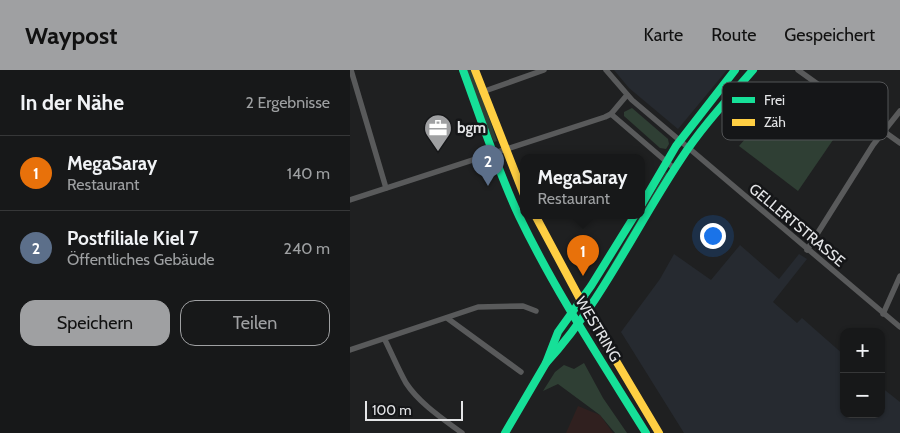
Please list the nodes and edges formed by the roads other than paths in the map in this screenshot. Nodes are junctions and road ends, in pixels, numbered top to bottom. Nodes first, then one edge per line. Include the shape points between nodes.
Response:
1 (351, 70) edge
2 (463, 70) edge
3 (475, 70) edge
4 (544, 70) edge
5 (606, 70) edge
6 (735, 70) edge
7 (753, 70) edge
8 (798, 70) edge
9 (726, 82) edge
10 (743, 82) edge
11 (815, 82) edge
12 (722, 87) edge
13 (482, 92) junction
14 (627, 95) junction
15 (722, 108) edge
16 (900, 112) edge
17 (611, 114) junction
18 (888, 125) edge
19 (888, 135) edge
20 (680, 140) junction
21 (877, 140) edge
22 (900, 143) edge
23 (689, 149) junction
24 (505, 150) junction
25 (492, 152) junction
26 (666, 162) junction
27 (675, 169) junction
28 (520, 186) edge
29 (386, 188) junction
30 (645, 199) edge
31 (350, 200) edge
32 (520, 218) edge
33 (645, 218) edge
34 (521, 219) edge
35 (536, 219) edge
36 (632, 219) edge
37 (644, 219) edge
38 (807, 250) junction
39 (900, 276) edge
40 (581, 301) junction
41 (536, 311) dead end
42 (587, 312) junction
43 (572, 313) junction
44 (883, 314) junction
45 (447, 318) junction
46 (578, 324) junction
47 (900, 328) edge
48 (385, 340) junction
49 (350, 350) edge
50 (546, 363) junction
51 (521, 372) dead end
52 (462, 433) edge
53 (505, 433) edge
54 (646, 433) edge
55 (659, 433) edge

1 - 29 street
2 - 25 main road, WESTRING
3 - 13 main road
4 - 13 street
5 - 14 street, GELLERTSTRASSE
6 - 9 main road
7 - 10 main road
8 - 11 street
12 - 20 main road
13 - 24 main road
14 - 17 street
14 - 20 street, GELLERTSTRASSE
15 - 23 main road
16 - 18 street
17 - 24 street
17 - 26 street
19 - 22 street
20 - 23 street, GELLERTSTRASSE
20 - 26 main road
21 - 38 street
23 - 27 main road
23 - 38 street, GELLERTSTRASSE
24 - 25 street
24 - 28 main road
25 - 29 street
25 - 32 main road, WESTRING
26 - 27 street
26 - 30 main road
27 - 33 main road
29 - 31 street
34 - 43 main road, WESTRING
35 - 40 main road, WESTRING
36 - 40 main road
37 - 42 main road
38 - 44 street, GELLERTSTRASSE
39 - 44 street
40 - 42 main road, WESTRING
40 - 43 main road
41 - 45 street via 524,306 478,307
42 - 46 main road
42 - 55 main road, WESTRING
43 - 46 main road, WESTRING
43 - 50 main road via 555,337
44 - 47 street, GELLERTSTRASSE
45 - 48 street
45 - 51 street
46 - 50 main road
46 - 54 main road, WESTRING
48 - 49 street
48 - 52 street via 412,390
50 - 53 main road

